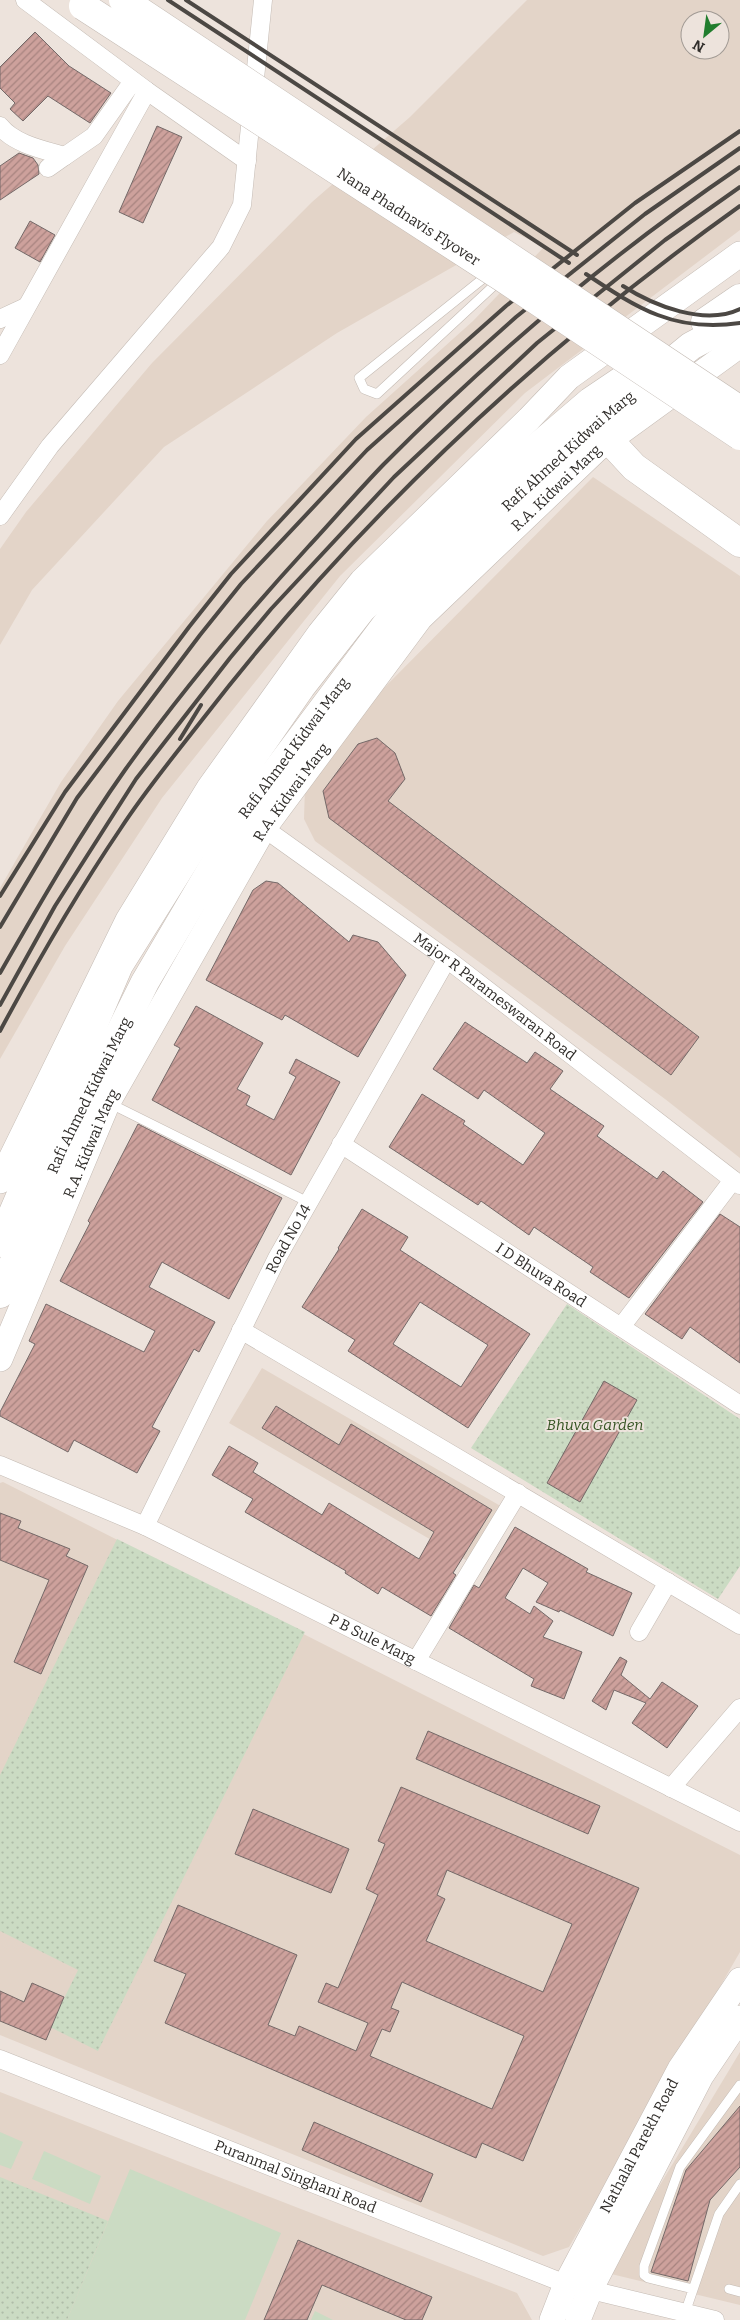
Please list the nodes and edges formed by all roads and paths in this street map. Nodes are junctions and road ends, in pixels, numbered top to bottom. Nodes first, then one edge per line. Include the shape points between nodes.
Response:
1 (25, 0) edge
2 (74, 0) edge
3 (123, 0) edge
4 (264, 0) edge
5 (140, 86) junction
6 (2, 132) edge
7 (65, 156) junction
8 (247, 161) junction
9 (48, 168) dead end
10 (517, 251) dead end
11 (740, 254) edge
12 (502, 278) junction
13 (740, 298) edge
14 (0, 306) edge
15 (26, 308) junction
16 (0, 319) edge
17 (740, 320) edge
18 (740, 345) edge
19 (0, 355) edge
20 (570, 377) junction
21 (740, 410) edge
22 (600, 421) junction
23 (740, 436) edge
24 (0, 516) edge
25 (740, 543) edge
26 (235, 807) junction
27 (447, 959) junction
28 (108, 1102) junction
29 (341, 1144) junction
30 (0, 1181) edge
31 (736, 1183) edge
32 (308, 1202) junction
33 (0, 1243) edge
34 (0, 1294) edge
35 (621, 1327) junction
36 (240, 1330) junction
37 (0, 1359) edge
38 (740, 1405) edge
39 (0, 1465) edge
40 (518, 1493) junction
41 (145, 1526) junction
42 (668, 1582) junction
43 (740, 1625) edge
44 (639, 1632) dead end
45 (416, 1661) junction
46 (740, 1708) edge
47 (671, 1788) junction
48 (740, 1822) edge
49 (740, 1980) edge
50 (740, 2018) edge
51 (0, 2058) edge
52 (740, 2085) edge
53 (740, 2184) edge
54 (566, 2284) junction
55 (693, 2289) junction
56 (729, 2289) dead end
57 (590, 2290) junction
58 (740, 2292) edge
59 (685, 2313) junction
60 (552, 2320) edge
61 (578, 2320) edge
62 (715, 2320) edge

1 - 5 street
2 - 12 main road, Nana Phadnavis Flyover, bridge
3 - 21 main road, Nana Phadnavis Flyover, bridge
4 - 8 street
5 - 7 street via 94,136
5 - 8 street
5 - 15 street
6 - 7 street
7 - 9 street
8 - 24 street via 242,205 221,247 50,446
10 - 12 lane via 359,378 364,389 377,394
11 - 20 street, R.A. Kidwai Marg
12 - 23 main road, Nana Phadnavis Flyover, bridge
13 - 22 main road
14 - 15 street
15 - 16 street
15 - 19 street
17 - 22 main road, Rafi Ahmed Kidwai Marg via 692,346
18 - 22 street, R.A. Kidwai Marg
20 - 22 street
20 - 26 street, R.A. Kidwai Marg via 362,581 320,634
22 - 25 main road via 634,467
22 - 26 street, R.A. Kidwai Marg via 597,449 420,618
22 - 26 main road via 460,513 362,608 302,687
26 - 27 street, Major R Parameswaran Road
26 - 28 street, R.A. Kidwai Marg
26 - 30 street, R.A. Kidwai Marg via 128,920
26 - 33 main road via 119,965
26 - 34 main road, Rafi Ahmed Kidwai Marg via 63,1147
27 - 29 street, Road No 14
27 - 31 street, Major R Parameswaran Road
28 - 32 lane
28 - 37 street, R.A. Kidwai Marg
29 - 32 street, Road No 14
29 - 35 street, I D Bhuva Road
31 - 35 street
32 - 36 street, Road No 14
35 - 38 street, I D Bhuva Road
36 - 40 street
36 - 41 street, Road No 14
39 - 41 street, P B Sule Marg
40 - 42 street
40 - 45 street
41 - 45 street, P B Sule Marg
42 - 43 street
42 - 44 street
45 - 47 street, P B Sule Marg
46 - 47 street
47 - 48 street, P B Sule Marg
49 - 54 street, Nathalal Parekh Road via 680,2068
50 - 57 street, Nathalal Parekh Road via 701,2076
51 - 54 street, Puranmal Singhani Road
52 - 55 lane via 680,2167 644,2266 644,2275 648,2278
53 - 55 lane via 719,2214
54 - 57 street, Puranmal Singhani Road
54 - 60 street, Nathalal Parekh Road
55 - 59 lane
56 - 58 lane
57 - 59 street, Puranmal Singhani Road
57 - 61 street, Nathalal Parekh Road
59 - 62 street, Puranmal Singhani Road

